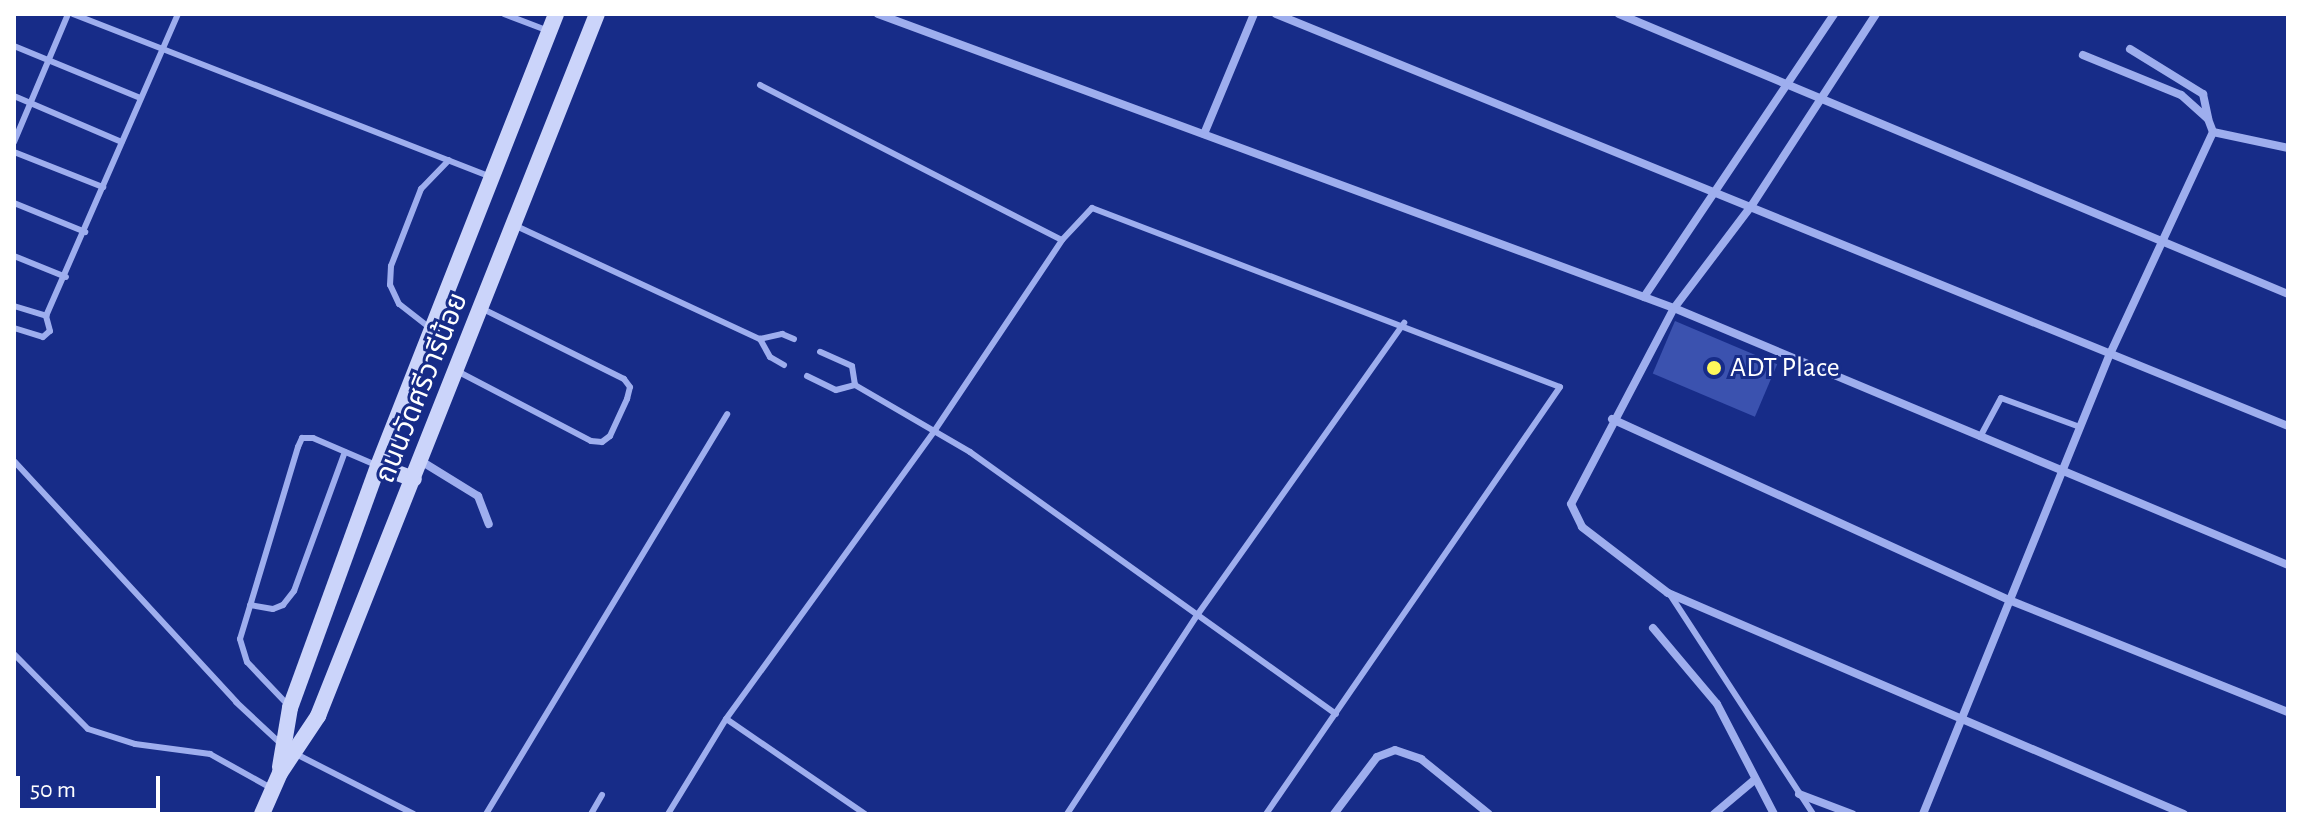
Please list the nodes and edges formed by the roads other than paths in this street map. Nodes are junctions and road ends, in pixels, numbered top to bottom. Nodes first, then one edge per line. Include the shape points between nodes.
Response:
1 (70, 14) edge
2 (178, 14) edge
3 (504, 14) edge
4 (556, 14) edge
5 (597, 14) edge
6 (878, 14) edge
7 (1254, 14) edge
8 (1276, 14) edge
9 (1619, 14) edge
10 (1834, 14) edge
11 (1876, 14) edge
12 (549, 32) junction
13 (14, 46) edge
14 (160, 48) junction
15 (2130, 49) dead end
16 (2083, 55) dead end
17 (48, 60) junction
18 (1785, 83) junction
19 (760, 85) dead end
20 (14, 96) edge
21 (140, 98) junction
22 (1819, 98) junction
23 (31, 103) junction
24 (2208, 119) junction
25 (2213, 132) junction
26 (1204, 134) junction
27 (14, 142) edge
28 (122, 142) junction
29 (2288, 148) edge
30 (14, 152) edge
31 (449, 160) junction
32 (492, 177) junction
33 (103, 187) junction
34 (1712, 190) junction
35 (14, 203) edge
36 (1752, 205) junction
37 (514, 225) junction
38 (85, 232) junction
39 (1062, 240) junction
40 (2160, 240) junction
41 (14, 256) edge
42 (66, 277) junction
43 (2288, 294) edge
44 (1644, 297) junction
45 (14, 306) edge
46 (481, 308) junction
47 (1674, 308) junction
48 (46, 316) junction
49 (1404, 323) junction
50 (14, 328) edge
51 (432, 330) junction
52 (760, 339) junction
53 (794, 339) dead end
54 (820, 352) dead end
55 (2110, 354) junction
56 (784, 365) dead end
57 (457, 371) junction
58 (807, 376) dead end
59 (855, 385) junction
60 (727, 414) dead end
61 (1612, 419) junction
62 (2288, 426) edge
63 (2080, 427) junction
64 (935, 430) junction
65 (1980, 437) junction
66 (345, 452) junction
67 (14, 461) edge
68 (421, 461) junction
69 (378, 466) junction
70 (2061, 472) junction
71 (414, 479) junction
72 (489, 524) dead end
73 (2288, 565) edge
74 (1668, 593) junction
75 (2009, 600) junction
76 (250, 605) junction
77 (1198, 614) junction
78 (1653, 628) dead end
79 (14, 654) edge
80 (290, 708) junction
81 (2288, 712) edge
82 (1336, 714) junction
83 (726, 719) junction
84 (1960, 719) junction
85 (289, 749) junction
86 (1753, 781) junction
87 (273, 789) junction
88 (1799, 794) junction
89 (602, 795) dead end
90 (262, 814) edge
91 (414, 814) edge
92 (486, 814) edge
93 (591, 814) edge
94 (668, 814) edge
95 (865, 814) edge
96 (1067, 814) edge
97 (1266, 814) edge
98 (1334, 814) edge
99 (1489, 814) edge
100 (1714, 814) edge
101 (1774, 814) edge
102 (1813, 814) edge
103 (1852, 814) edge
104 (1923, 814) edge
105 (2184, 814) edge

1 - 14 lane
1 - 17 lane
2 - 14 lane
3 - 12 lane
4 - 12 main road, ถนนวัดศรีวารีน้อย
5 - 37 main road, ถนนวัดศรีวารีน้อย
6 - 26 street
7 - 26 street
8 - 34 street
9 - 18 street
10 - 18 street
11 - 22 street
12 - 32 main road, ถนนวัดศรีวารีน้อย
13 - 17 lane
14 - 21 lane
14 - 31 lane
15 - 24 street via 2203,94
16 - 24 street via 2181,95
17 - 21 lane
17 - 23 lane
18 - 22 street
18 - 34 street
19 - 39 lane
20 - 23 lane
21 - 28 lane
22 - 36 street
22 - 40 street
23 - 27 lane
23 - 28 lane
24 - 25 street
25 - 29 street
25 - 40 street
26 - 44 street
28 - 33 lane
30 - 33 lane
31 - 32 lane
31 - 51 lane via 421,189 391,266 390,285 399,304
32 - 51 main road, ถนนวัดศรีวารีน้อย
33 - 38 lane
34 - 36 street
34 - 44 street
35 - 38 lane
36 - 47 street
36 - 55 street
37 - 46 main road, ถนนวัดศรีวารีน้อย
37 - 52 lane
38 - 42 lane
39 - 49 lane via 1092,208
39 - 64 lane
40 - 43 street
40 - 55 street
41 - 42 lane
42 - 48 lane
44 - 47 street
45 - 48 lane
46 - 57 main road, ถนนวัดศรีวารีน้อย
46 - 57 lane via 624,379 630,387 627,399 610,436 591,441
47 - 61 street
47 - 65 street
48 - 50 lane via 50,331 43,337
49 - 77 lane
49 - 82 lane via 1560,387
51 - 69 main road, ถนนวัดศรีวารีน้อย
52 - 53 lane via 782,334
52 - 56 lane via 770,357
54 - 59 lane via 852,366
55 - 62 street
55 - 63 street
57 - 68 main road, ถนนวัดศรีวารีน้อย
58 - 59 lane via 836,390
59 - 64 lane
60 - 92 lane
61 - 74 street via 1571,504 1582,527
61 - 75 street
63 - 65 lane via 2001,398
63 - 70 street
64 - 77 lane
64 - 83 lane
65 - 70 street
66 - 69 lane
66 - 76 lane via 294,591 273,609
66 - 76 lane via 302,438
67 - 85 lane via 236,702
68 - 71 main road, ถนนวัดศรีวารีน้อย
68 - 72 street via 478,496
69 - 71 main road
69 - 80 main road, ถนนวัดศรีวารีน้อย
70 - 73 street
70 - 75 street
71 - 85 main road, ถนนวัดศรีวารีน้อย via 318,716
74 - 84 street
74 - 88 lane
75 - 81 street
75 - 84 street
76 - 80 lane via 240,639 247,662
77 - 82 lane
77 - 96 lane
78 - 86 street via 1717,704
79 - 87 lane via 88,729 135,744 210,754
80 - 85 main road, ถนนวัดศรีวารีน้อย
82 - 97 lane
83 - 94 lane
83 - 95 lane
84 - 104 street
84 - 105 street
85 - 87 main road, ถนนวัดศรีวารีน้อย
85 - 91 lane
86 - 100 street
86 - 101 street
87 - 90 main road, ถนนวัดศรีวารีน้อย
88 - 102 lane
88 - 103 street
89 - 93 lane
98 - 99 street via 1377,757 1395,750 1421,759

